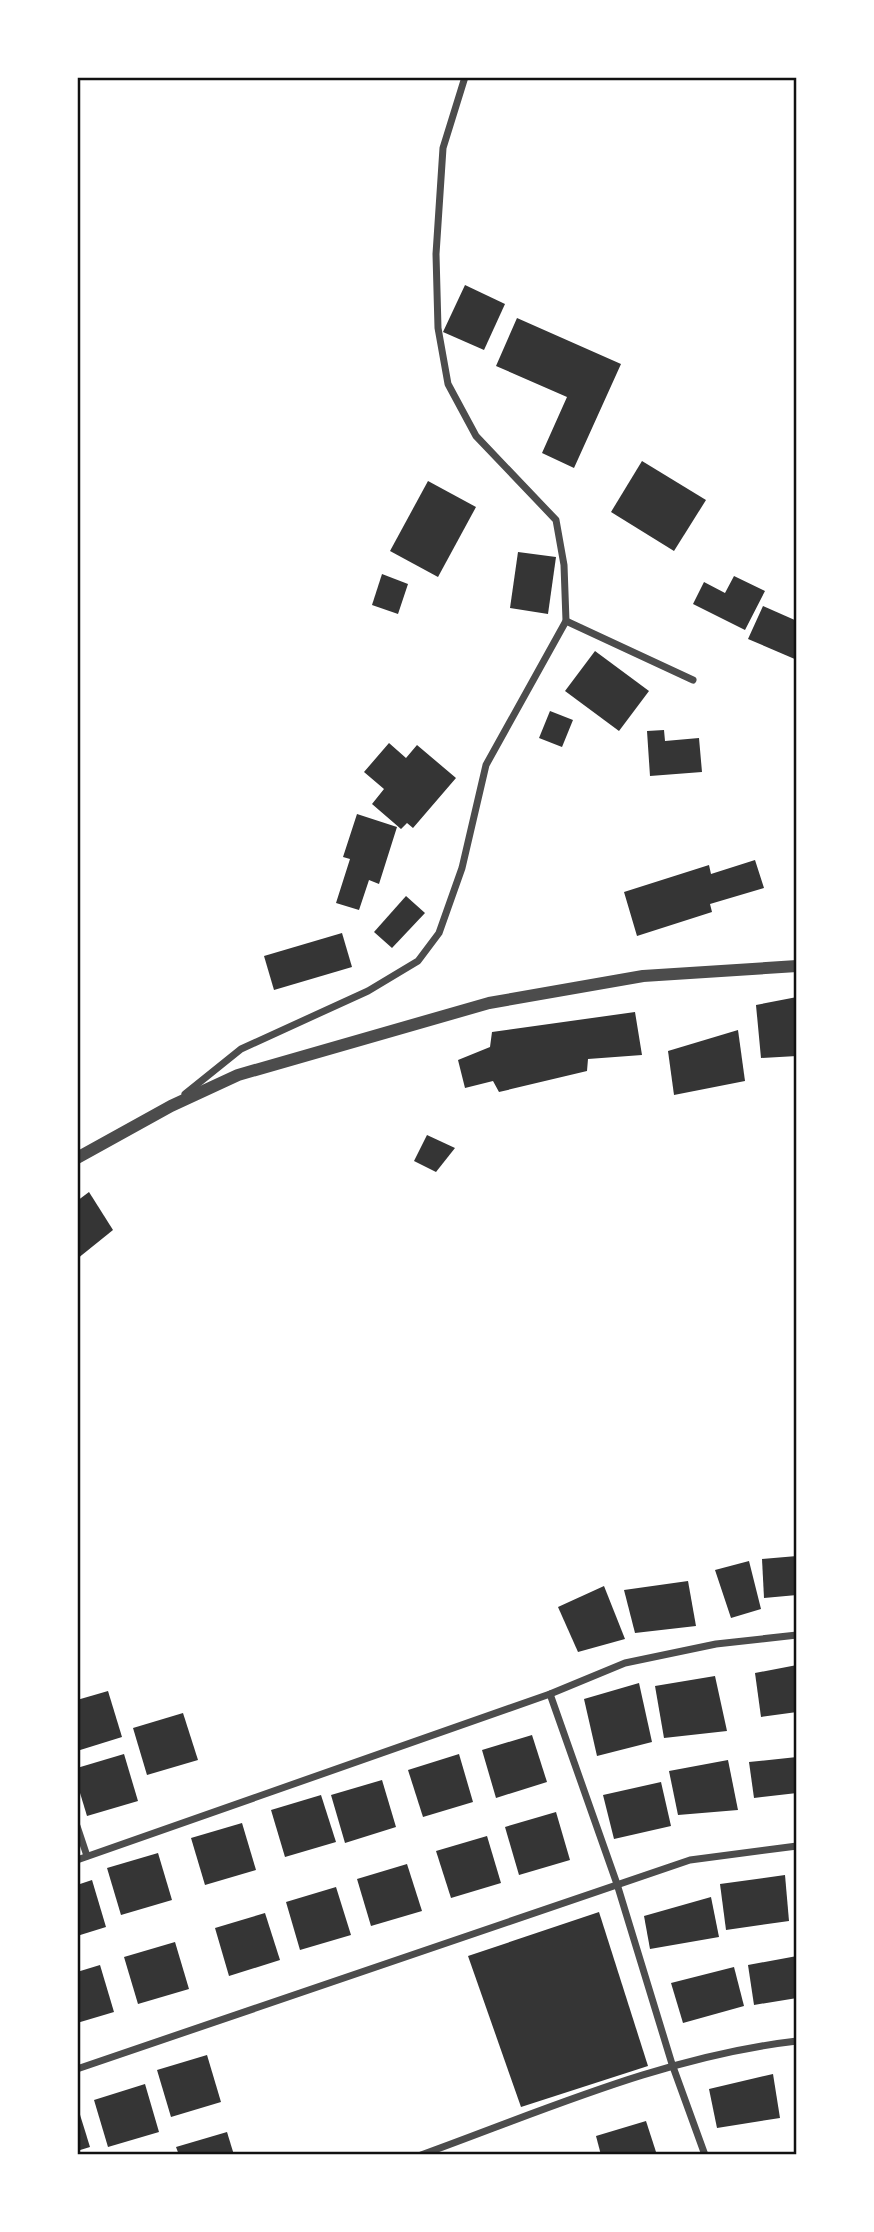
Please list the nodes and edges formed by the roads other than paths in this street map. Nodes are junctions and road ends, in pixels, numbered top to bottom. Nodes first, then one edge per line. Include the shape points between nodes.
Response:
1 (465, 77) edge
2 (566, 621) junction
3 (693, 680) dead end
4 (797, 966) edge
5 (171, 1106) junction
6 (77, 1158) edge
7 (797, 1635) edge
8 (550, 1694) junction
9 (77, 1826) edge
10 (797, 1846) edge
11 (87, 1856) junction
12 (77, 1860) edge
13 (617, 1884) junction
14 (797, 2041) edge
15 (672, 2064) junction
16 (77, 2069) edge
17 (421, 2155) edge
18 (705, 2155) edge

1 - 2 street via 443,149 436,254 438,328 448,384 476,436 556,520 564,565
2 - 3 street
2 - 5 street via 486,765 462,868 439,933 418,961 368,991 241,1049
4 - 5 street via 643,976 489,1003 238,1075
5 - 6 street
7 - 8 street via 716,1644 625,1663
8 - 11 street
8 - 13 street
9 - 11 street
10 - 13 street via 691,1860
11 - 12 street
13 - 15 street
13 - 16 street
14 - 15 street
15 - 17 street
15 - 18 street

